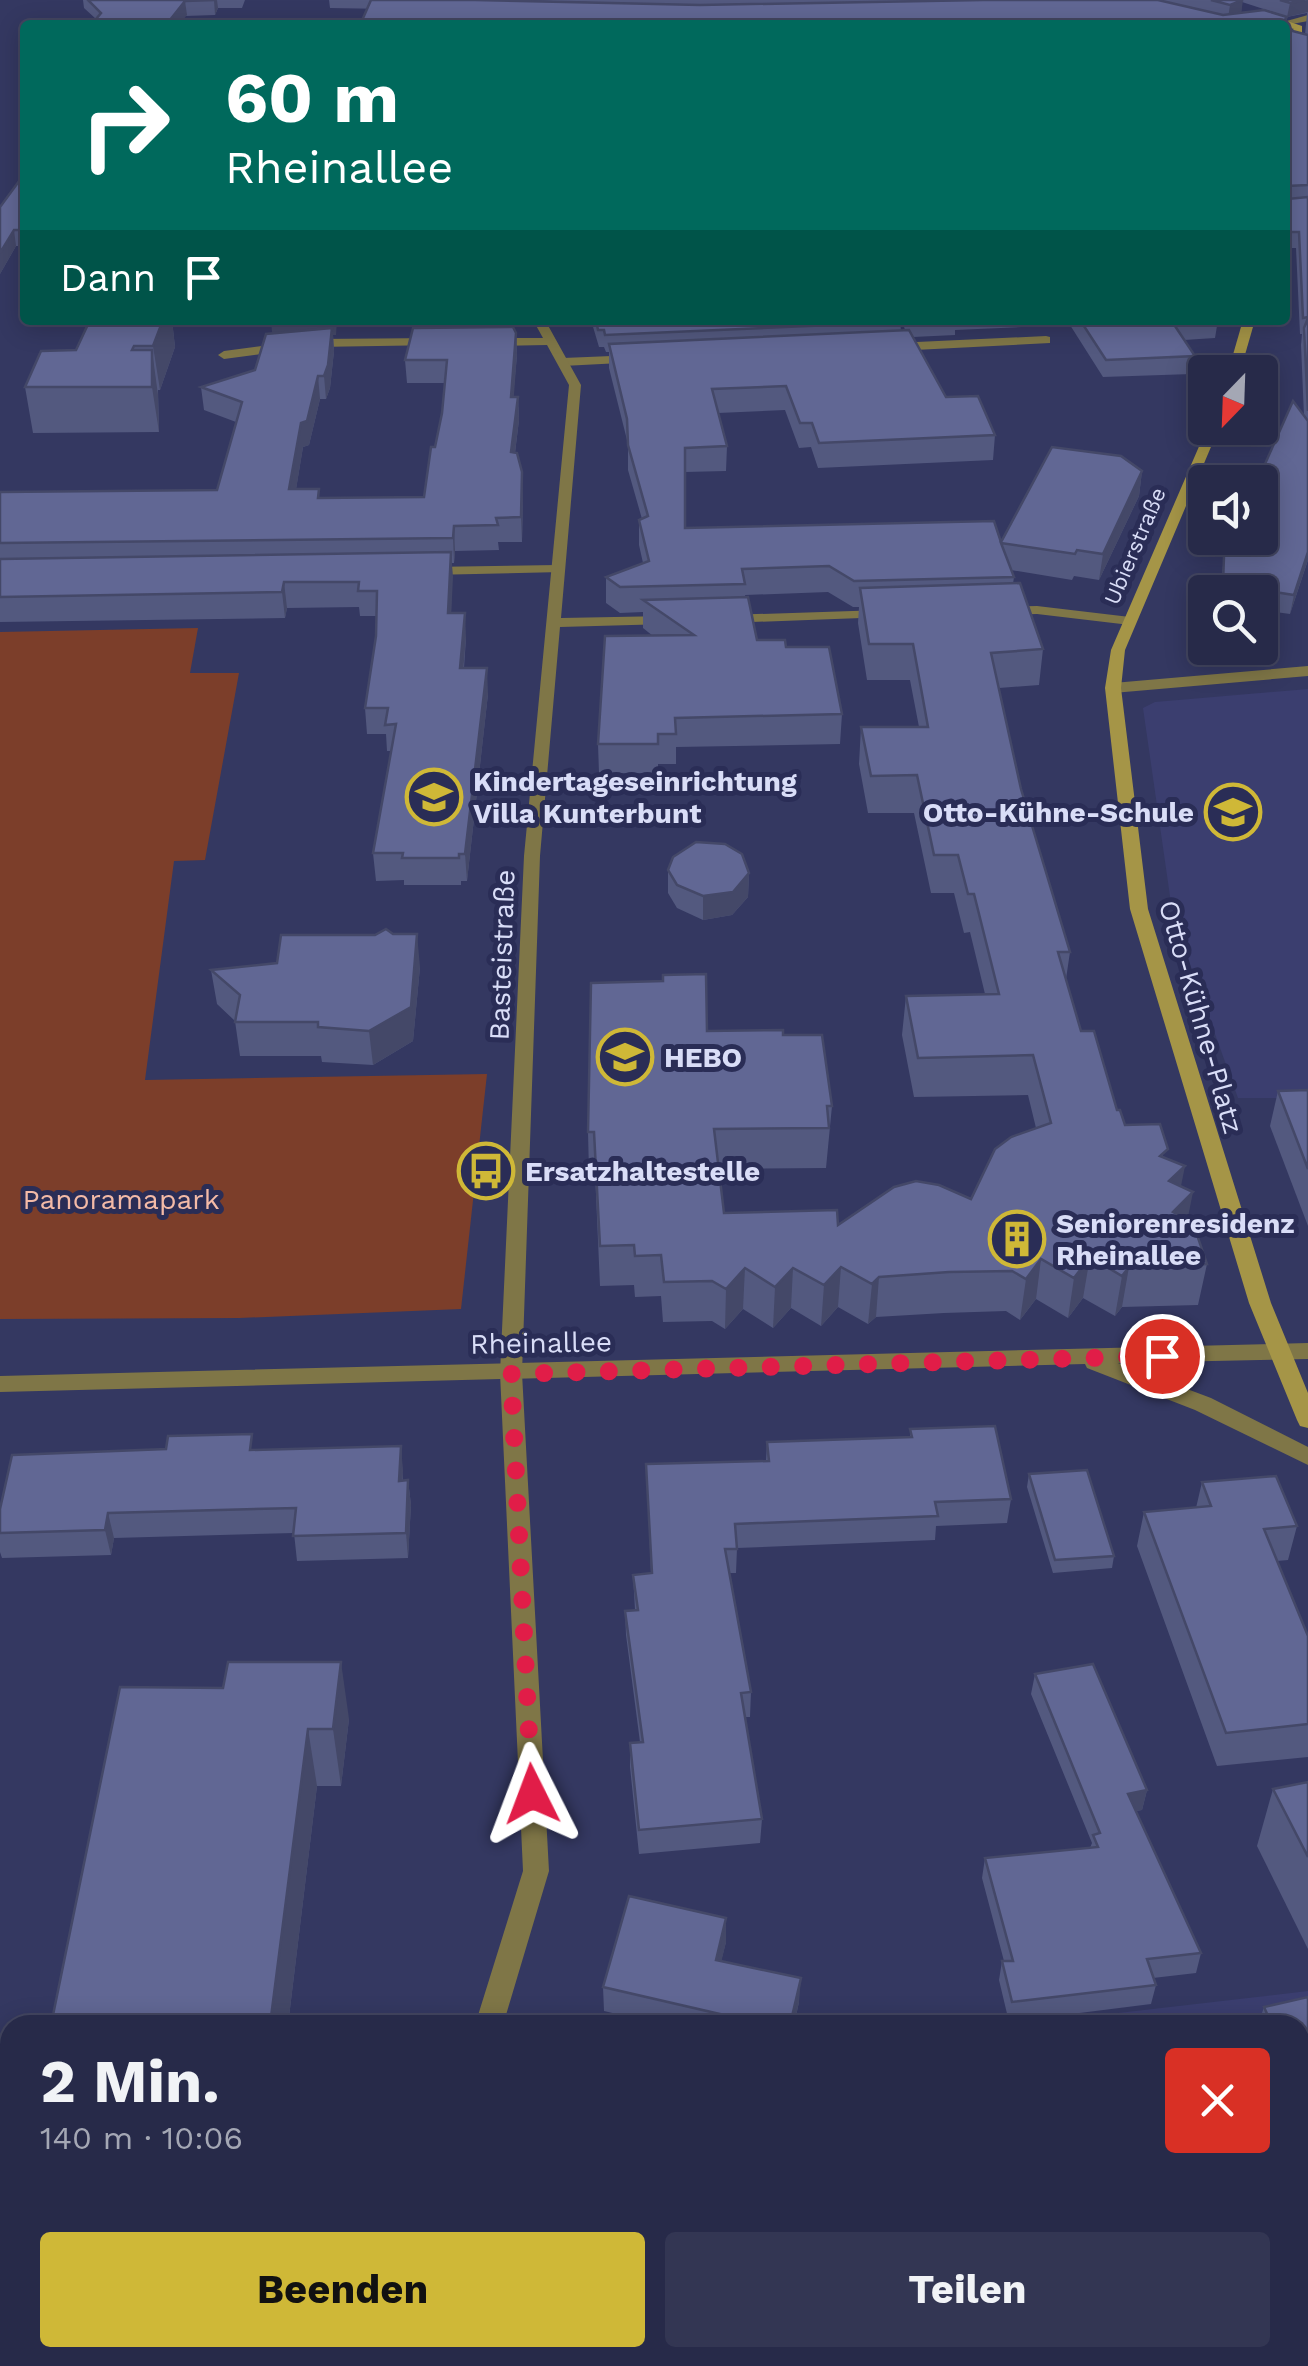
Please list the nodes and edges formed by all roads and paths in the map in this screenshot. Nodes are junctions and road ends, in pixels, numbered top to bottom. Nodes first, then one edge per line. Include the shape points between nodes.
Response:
1 (613, 5) edge
2 (580, 9) edge
3 (598, 9) junction
4 (1224, 10) edge
5 (1241, 14) junction
6 (578, 20) edge
7 (1232, 20) edge
8 (1274, 20) edge
9 (542, 325) edge
10 (1248, 325) edge
11 (1046, 340) dead end
12 (551, 341) junction
13 (453, 342) edge
14 (473, 342) edge
15 (872, 348) edge
16 (224, 355) dead end
17 (1239, 355) edge
18 (660, 358) edge
19 (563, 362) junction
20 (1206, 445) edge
21 (557, 569) junction
22 (408, 571) edge
23 (979, 612) edge
24 (902, 614) edge
25 (709, 619) edge
26 (690, 620) edge
27 (1130, 621) junction
28 (554, 624) junction
29 (1308, 671) edge
30 (1113, 688) junction
31 (1308, 1351) edge
32 (1279, 1352) junction
33 (1084, 1359) junction
34 (511, 1374) junction
35 (0, 1384) edge
36 (1308, 1420) edge
37 (1308, 1457) edge
38 (491, 2015) edge

1 - 3 street
2 - 3 street
3 - 6 street
4 - 5 main road
5 - 7 main road
5 - 8 main road
9 - 12 street, Basteistraße
10 - 17 main road
11 - 15 street
12 - 14 street
12 - 19 street, Basteistraße
13 - 16 street via 316,343
18 - 19 street
19 - 21 street, Basteistraße via 575,386
20 - 27 main road, Ubierstraße
21 - 22 street
21 - 28 street, Basteistraße
23 - 27 street via 1037,610
24 - 25 street
26 - 28 street
27 - 30 main road, Ubierstraße
28 - 34 street, Basteistraße via 532,856
29 - 30 street
30 - 32 main road, Otto-Kühne-Platz via 1139,909
31 - 32 street, Rheinallee
32 - 33 street, Rheinallee
32 - 36 main road
33 - 34 street, Rheinallee
33 - 37 street, Rheinallee via 1203,1404
34 - 35 street, Rheinallee
34 - 38 street, Basteistraße via 536,1871

